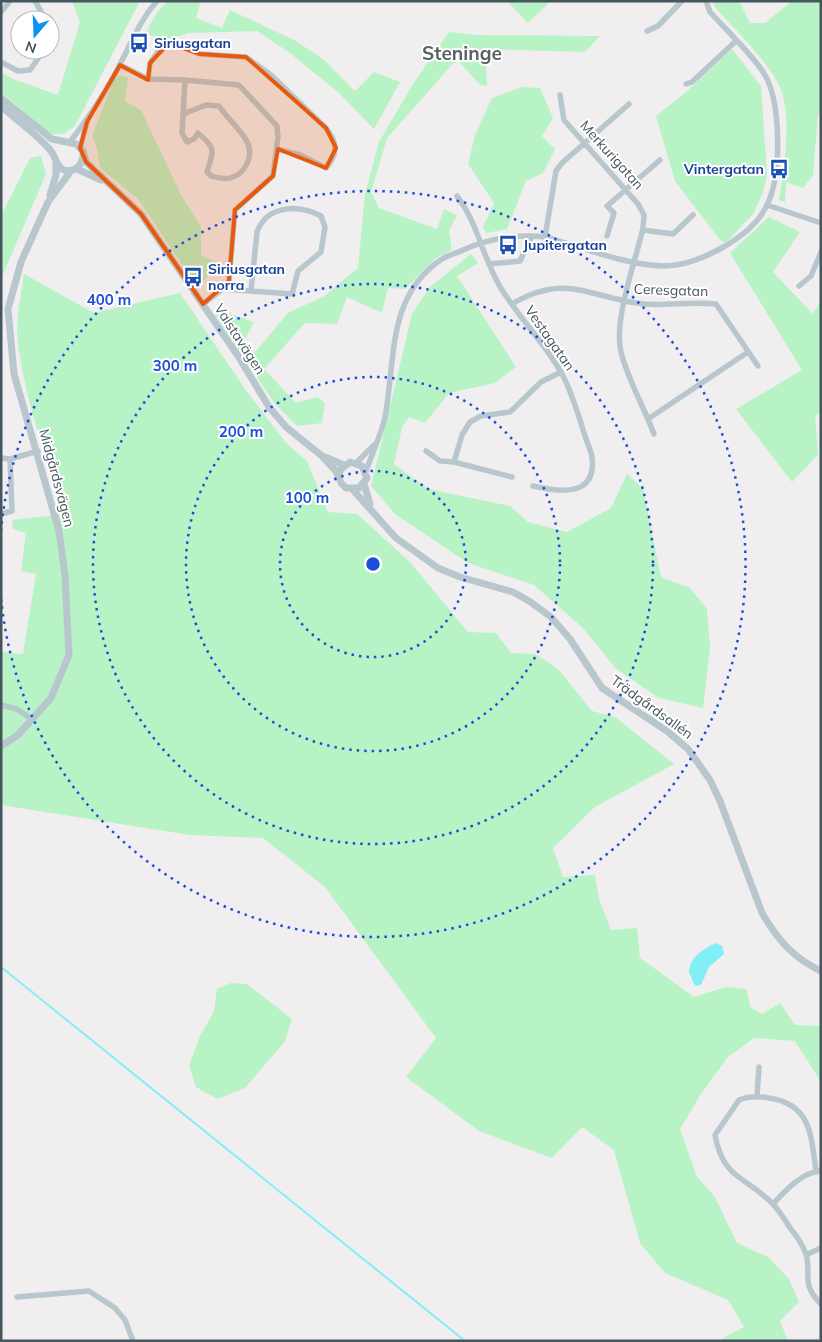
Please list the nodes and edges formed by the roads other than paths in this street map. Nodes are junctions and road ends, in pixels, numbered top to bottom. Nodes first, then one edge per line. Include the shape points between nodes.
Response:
1 (10, 1) edge
2 (157, 1) edge
3 (682, 1) edge
4 (706, 1) edge
5 (1, 12) edge
6 (648, 31) dead end
7 (736, 41) junction
8 (37, 60) edge
9 (1, 62) edge
10 (120, 65) junction
11 (148, 79) junction
12 (185, 80) junction
13 (686, 84) dead end
14 (560, 95) dead end
15 (1, 98) edge
16 (629, 104) dead end
17 (1, 106) edge
18 (183, 114) junction
19 (87, 122) junction
20 (67, 143) junction
21 (585, 143) junction
22 (80, 148) junction
23 (277, 149) junction
24 (83, 156) junction
25 (56, 160) junction
26 (660, 160) dead end
27 (74, 170) junction
28 (106, 182) junction
29 (628, 189) junction
30 (457, 196) dead end
31 (48, 202) junction
32 (767, 205) junction
33 (693, 215) dead end
34 (821, 223) edge
35 (643, 230) junction
36 (532, 236) junction
37 (607, 236) dead end
38 (545, 237) junction
39 (480, 243) junction
40 (821, 252) edge
41 (635, 262) junction
42 (488, 264) junction
43 (799, 286) dead end
44 (222, 289) junction
45 (251, 290) junction
46 (625, 301) junction
47 (203, 304) junction
48 (512, 304) junction
49 (5, 316) edge
50 (748, 352) junction
51 (758, 366) dead end
52 (561, 372) junction
53 (648, 419) junction
54 (654, 434) dead end
55 (376, 444) junction
56 (38, 450) junction
57 (426, 451) dead end
58 (322, 456) junction
59 (1, 458) edge
60 (10, 459) junction
61 (357, 462) junction
62 (454, 462) junction
63 (344, 465) junction
64 (366, 471) junction
65 (339, 477) junction
66 (512, 477) dead end
67 (364, 484) junction
68 (533, 486) dead end
69 (353, 490) junction
70 (372, 512) junction
71 (1, 514) edge
72 (1, 705) edge
73 (33, 720) junction
74 (1, 746) edge
75 (821, 971) edge
76 (759, 1067) dead end
77 (757, 1096) junction
78 (818, 1171) edge
79 (772, 1204) junction
80 (821, 1248) edge
81 (806, 1255) junction
82 (17, 1297) dead end
83 (821, 1304) edge
84 (133, 1341) edge

1 - 5 street
2 - 10 street via 138,26
3 - 6 street via 658,26
4 - 7 street via 710,12
7 - 13 street
7 - 32 street via 764,74 774,99 778,141
8 - 9 street via 30,70 18,71
10 - 11 street
10 - 19 street
11 - 12 street
11 - 23 street via 150,63 159,50 169,44 200,54 246,57 271,75 326,128 336,148 334,159 326,168 300,155
12 - 18 street
12 - 23 street via 232,83 243,89 277,126
14 - 21 street, Merkurigatan via 564,120
15 - 20 street via 45,134
16 - 21 street
17 - 25 street, Valstavägen via 51,150
18 - 18 street via 182,133 187,142 198,133 211,144 214,153 207,172 211,176 229,179 241,172 248,162 250,149 219,106 206,105
19 - 20 street
19 - 22 street
20 - 22 street
20 - 25 street via 56,151
21 - 29 street, Merkurigatan
21 - 38 street via 556,171
22 - 24 street, Valstavägen
23 - 44 street via 273,176 235,210 229,281
24 - 27 street via 81,164
24 - 28 street, Valstavägen
25 - 27 street, Valstavägen via 60,167
25 - 31 street, Midgårdsvägen via 56,175
26 - 29 street
27 - 28 street, Valstavägen
27 - 31 street, Midgårdsvägen
28 - 47 street, Valstavägen via 140,214
29 - 35 street, Merkurigatan via 644,215
29 - 37 street via 607,206 614,213
30 - 39 street
31 - 49 street, Midgårdsvägen via 12,286
32 - 34 street
32 - 41 street via 739,236 716,252 689,263 663,266
33 - 35 street via 673,234
35 - 41 street, Merkurigatan
36 - 38 street
36 - 39 street via 511,236
36 - 42 street via 520,261
38 - 41 street
39 - 42 street, Vestagatan
39 - 55 street via 443,258 420,276 404,306 392,351 385,417
40 - 43 street via 811,276
41 - 46 street, Merkurigatan
42 - 48 street, Vestagatan
44 - 45 street
44 - 47 street
45 - 45 street via 292,294 298,272 321,252 324,227 321,216 302,210 277,210 261,223
46 - 48 street, Ceresgatan via 565,287 542,289
46 - 50 street, Ceresgatan via 659,305 716,304
46 - 53 street, Merkurigatan via 620,318 621,351
47 - 58 street, Valstavägen via 269,407 286,427
48 - 52 street, Vestagatan
49 - 56 street, Midgårdsvägen via 14,374
50 - 51 street, Ceresgatan
50 - 53 street
52 - 62 street via 541,382 510,412 481,416 470,422 462,435
52 - 68 street, Vestagatan via 578,410 592,456 592,472 585,484 572,491 556,492
53 - 54 street, Merkurigatan
55 - 61 street
55 - 64 street
56 - 60 street
56 - 73 street, Midgårdsvägen via 59,530 69,655 51,698
57 - 62 street via 440,461
58 - 63 street, Valstavägen
58 - 65 street, Valstavägen
59 - 60 street
60 - 71 street via 12,510
61 - 63 street
61 - 64 street
62 - 66 street
63 - 65 street
64 - 67 street
65 - 69 street, Valstavägen via 341,483
67 - 69 street
67 - 70 street, Trädgårdsallén
69 - 70 street, Trädgårdsallén
70 - 75 street, Trädgårdsallén via 396,538 438,568 529,600 551,617 570,639 602,688 668,730 688,749 720,801 762,913 788,950
72 - 73 street via 18,709
73 - 74 street, Midgårdsvägen
76 - 77 street
77 - 78 street via 794,1105 808,1129
77 - 79 street via 738,1100 715,1135 719,1154 731,1172
78 - 79 street via 792,1184
79 - 81 street
80 - 81 street
81 - 83 street via 807,1281
82 - 84 street via 89,1291 115,1308 125,1320

